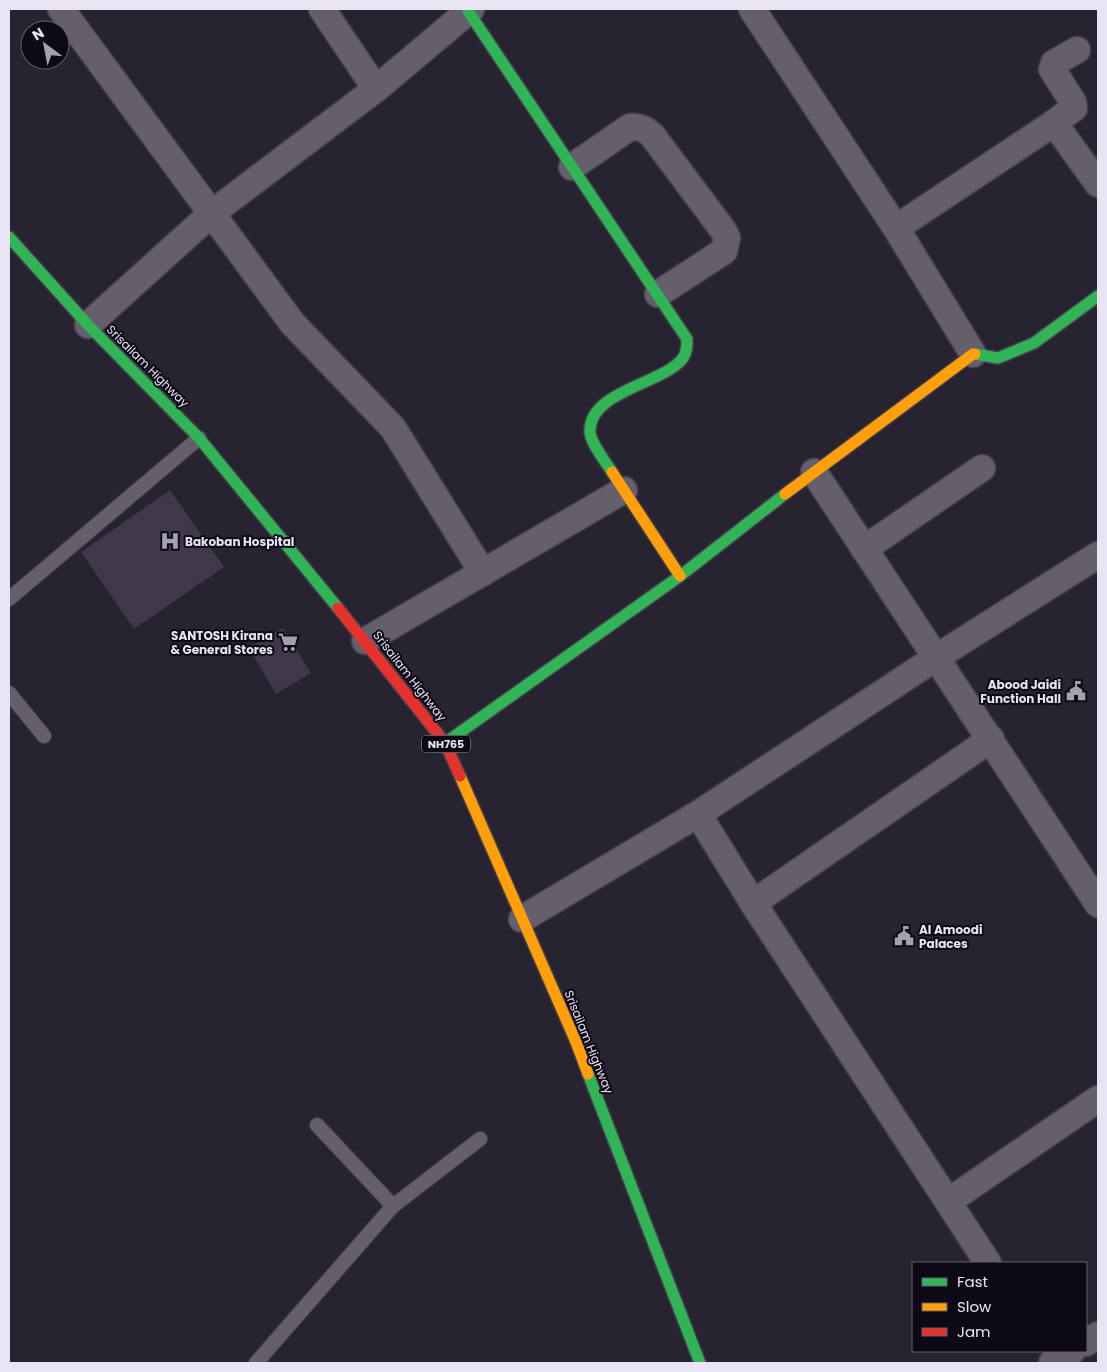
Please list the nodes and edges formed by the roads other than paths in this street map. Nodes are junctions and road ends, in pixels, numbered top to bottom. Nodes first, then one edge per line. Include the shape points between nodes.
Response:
1 (61, 9) edge
2 (322, 9) edge
3 (752, 9) edge
4 (470, 10) edge
5 (1077, 50) dead end
6 (376, 88) junction
7 (1054, 123) junction
8 (572, 166) junction
9 (1098, 184) edge
10 (212, 213) junction
11 (896, 228) junction
12 (9, 237) edge
13 (658, 294) junction
14 (1098, 296) edge
15 (88, 325) junction
16 (972, 354) junction
17 (199, 438) junction
18 (982, 468) dead end
19 (814, 472) junction
20 (624, 490) junction
21 (864, 549) junction
22 (1098, 554) edge
23 (483, 573) junction
24 (680, 576) junction
25 (9, 599) edge
26 (365, 641) junction
27 (937, 658) junction
28 (9, 693) edge
29 (44, 736) dead end
30 (991, 739) junction
31 (445, 743) junction
32 (698, 814) junction
33 (753, 902) junction
34 (1098, 904) edge
35 (522, 919) junction
36 (1098, 1099) edge
37 (317, 1125) dead end
38 (480, 1139) dead end
39 (949, 1201) junction
40 (393, 1206) junction
41 (987, 1262) edge
42 (1098, 1335) edge
43 (1087, 1341) edge
44 (1045, 1352) edge
45 (1070, 1352) edge
46 (256, 1363) edge
47 (700, 1363) edge
48 (1052, 1363) edge

1 - 10 street
2 - 6 street
3 - 11 street
4 - 6 street
4 - 8 main road
5 - 7 street via 1053,66 1074,105
6 - 10 street
7 - 9 street
7 - 11 street
8 - 13 main road
8 - 13 street via 630,127 643,128 652,134 723,230 727,238 724,251
10 - 15 street
10 - 23 street via 293,324 393,428
11 - 16 street
12 - 15 main road, Srisailam Highway / NH765
13 - 20 main road via 687,339 688,350 674,366 604,403 592,420 590,433 597,450
14 - 16 main road via 1034,343 998,358
15 - 17 main road, Srisailam Highway / NH765
16 - 19 main road
17 - 25 lane
17 - 26 main road, Srisailam Highway / NH765
18 - 21 street
19 - 21 street
19 - 24 main road
20 - 23 street
20 - 24 main road
21 - 27 street
22 - 27 street
23 - 26 street
24 - 31 main road
26 - 31 main road, Srisailam Highway / NH765
27 - 30 street
27 - 32 street
28 - 29 lane
30 - 33 street
30 - 34 street
31 - 35 main road, Srisailam Highway / NH765
32 - 33 street
32 - 35 street
33 - 39 street
35 - 47 main road, Srisailam Highway / NH765 via 576,1042
36 - 39 street
37 - 40 lane
38 - 40 lane
39 - 41 street
40 - 46 lane
42 - 43 street
44 - 48 street
45 - 48 street

